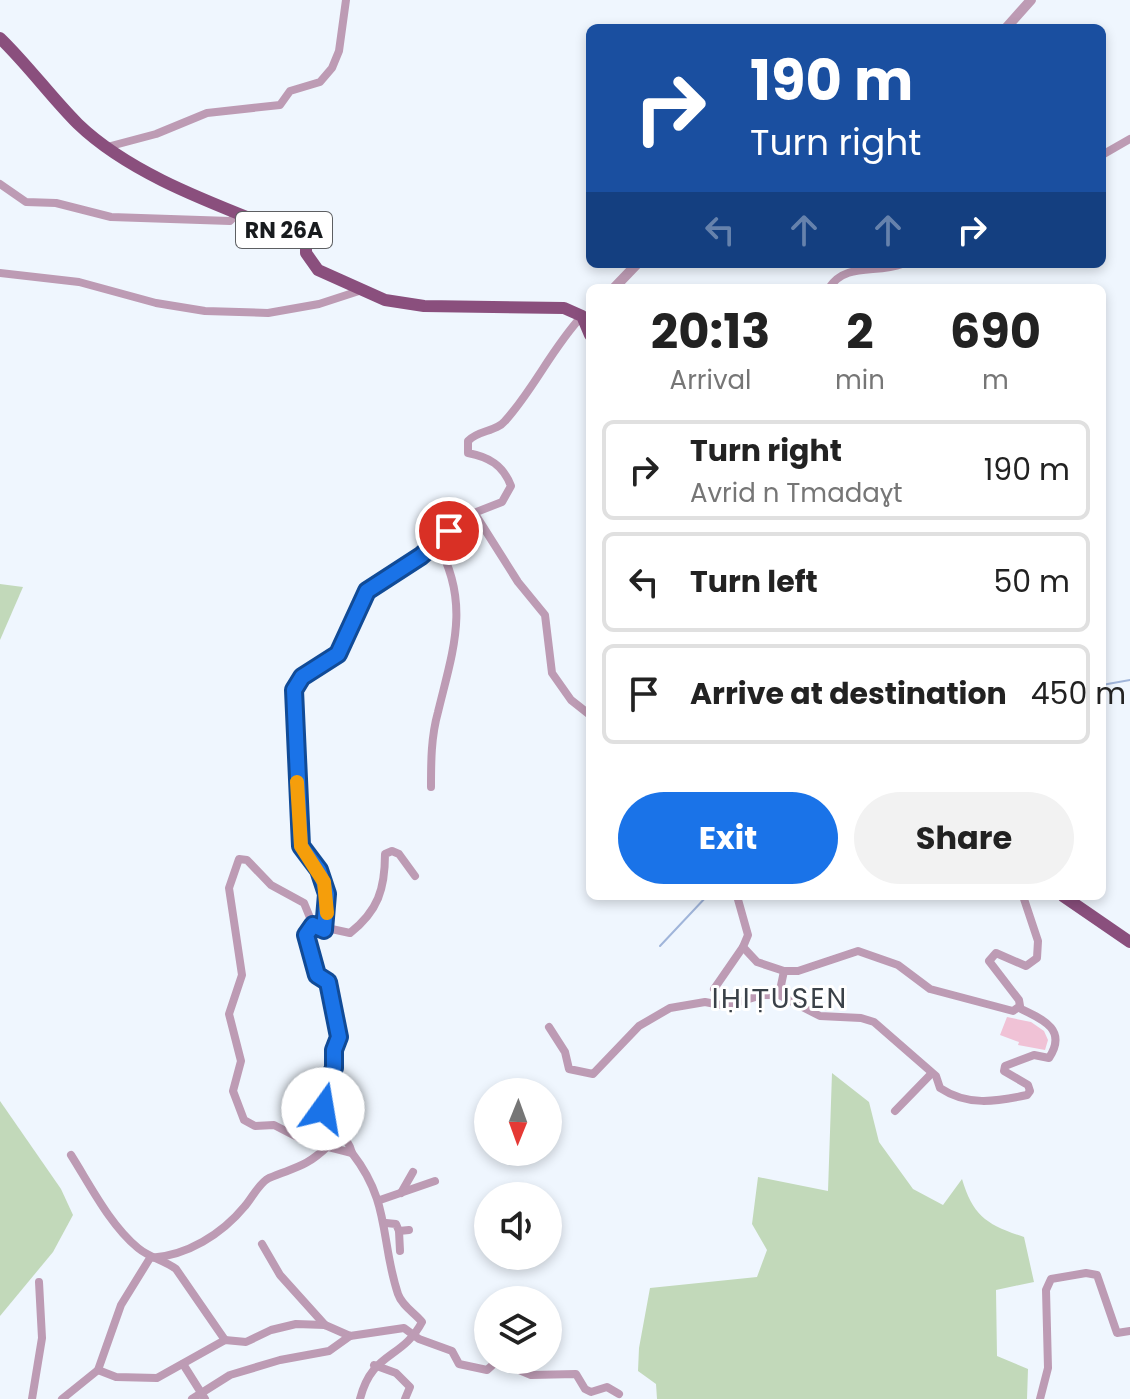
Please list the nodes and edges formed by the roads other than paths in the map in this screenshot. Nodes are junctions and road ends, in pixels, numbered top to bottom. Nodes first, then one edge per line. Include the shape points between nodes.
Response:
1 (346, 0) edge
2 (1031, 0) edge
3 (1010, 24) edge
4 (0, 38) edge
5 (1130, 139) edge
6 (107, 147) junction
7 (1106, 153) edge
8 (0, 184) edge
9 (237, 214) junction
10 (633, 268) edge
11 (892, 268) edge
12 (0, 273) edge
13 (618, 284) edge
14 (832, 284) edge
15 (363, 290) junction
16 (586, 312) edge
17 (475, 514) junction
18 (437, 543) junction
19 (586, 712) edge
20 (431, 787) dead end
21 (415, 876) dead end
22 (738, 900) edge
23 (1024, 900) edge
24 (1069, 900) edge
25 (313, 925) junction
26 (324, 930) junction
27 (1130, 942) edge
28 (743, 947) junction
29 (784, 971) junction
30 (714, 989) dead end
31 (779, 995) junction
32 (1019, 1008) junction
33 (549, 1027) dead end
34 (931, 1074) junction
35 (895, 1111) dead end
36 (328, 1146) junction
37 (352, 1153) junction
38 (71, 1155) dead end
39 (413, 1172) dead end
40 (435, 1181) dead end
41 (401, 1193) junction
42 (380, 1200) junction
43 (386, 1223) junction
44 (409, 1230) dead end
45 (399, 1231) junction
46 (262, 1244) dead end
47 (400, 1251) dead end
48 (150, 1258) junction
49 (39, 1282) dead end
50 (325, 1325) junction
51 (1130, 1331) edge
52 (415, 1335) junction
53 (350, 1336) junction
54 (225, 1340) junction
55 (183, 1364) junction
56 (374, 1365) junction
57 (98, 1370) junction
58 (619, 1394) dead end
59 (199, 1397) edge
60 (32, 1399) edge
61 (62, 1399) edge
62 (360, 1399) edge
63 (405, 1399) edge
64 (1040, 1399) edge

1 - 6 street via 336,62 320,82 290,91 280,105 207,113
2 - 3 street
4 - 6 main road, RN 26A via 80,126
5 - 7 street
6 - 9 main road, RN 26A via 182,193
8 - 9 street via 26,202 56,203 126,219 230,221
9 - 15 main road, RN 26A via 293,231 318,270
10 - 13 street
11 - 14 street via 856,269
12 - 15 street via 79,282 205,311 268,313
15 - 16 main road, RN 26A via 385,300 424,306
16 - 17 street via 562,337 504,424 468,441 468,453 496,463 511,486 502,502
17 - 18 street via 461,518
17 - 19 street via 545,615 552,673
18 - 20 street via 452,570 457,641 437,714
18 - 26 street via 367,591 338,654 296,683 301,846 319,870 327,894
21 - 26 street via 399,854 385,854 383,893 369,918 350,933
22 - 28 street via 748,935
23 - 32 street via 1038,941 1037,958 1026,966 996,953 989,961 1019,1000
24 - 27 main road
25 - 26 street
25 - 36 street via 304,903 271,885 247,860 234,865 230,905 242,975 229,1014 241,1061 233,1091 244,1120 255,1126 274,1125
25 - 37 street via 306,935 310,956 317,975 328,982 339,1037 334,1068 320,1097 322,1112
28 - 29 street via 757,962
28 - 30 street
29 - 31 street
29 - 32 street via 858,951 898,965 930,989 1002,1010
31 - 33 street via 741,1004 670,1008 639,1026 593,1074 569,1069
31 - 34 street via 820,1016 874,1022
32 - 34 street via 1046,1022 1058,1037 1049,1058 1034,1055 1005,1066 1004,1071 1028,1085 1027,1095 963,1101 940,1088
34 - 35 street
36 - 37 street
36 - 48 street via 295,1171 268,1178 239,1214 213,1235 170,1257
37 - 42 street
38 - 48 street via 124,1235
39 - 41 street
40 - 41 street
41 - 42 street
42 - 43 street
43 - 45 street via 396,1224
43 - 52 street via 388,1259 399,1296 422,1322
44 - 45 street
45 - 47 street
46 - 50 street via 280,1275
48 - 54 street via 176,1269
48 - 57 street via 121,1305
49 - 60 street via 42,1338
50 - 53 street
50 - 54 street via 283,1327 246,1342
51 - 64 street via 1117,1333 1097,1275 1051,1279 1046,1290 1048,1368
52 - 53 street via 404,1328
52 - 56 street
52 - 58 street via 452,1351 459,1364 487,1370 504,1361 531,1375 576,1374 591,1392 607,1387
53 - 59 street via 329,1351 230,1375
54 - 55 street
55 - 57 street via 157,1378 116,1377
55 - 59 street
56 - 62 street
56 - 63 street via 396,1373 410,1387
57 - 61 street

